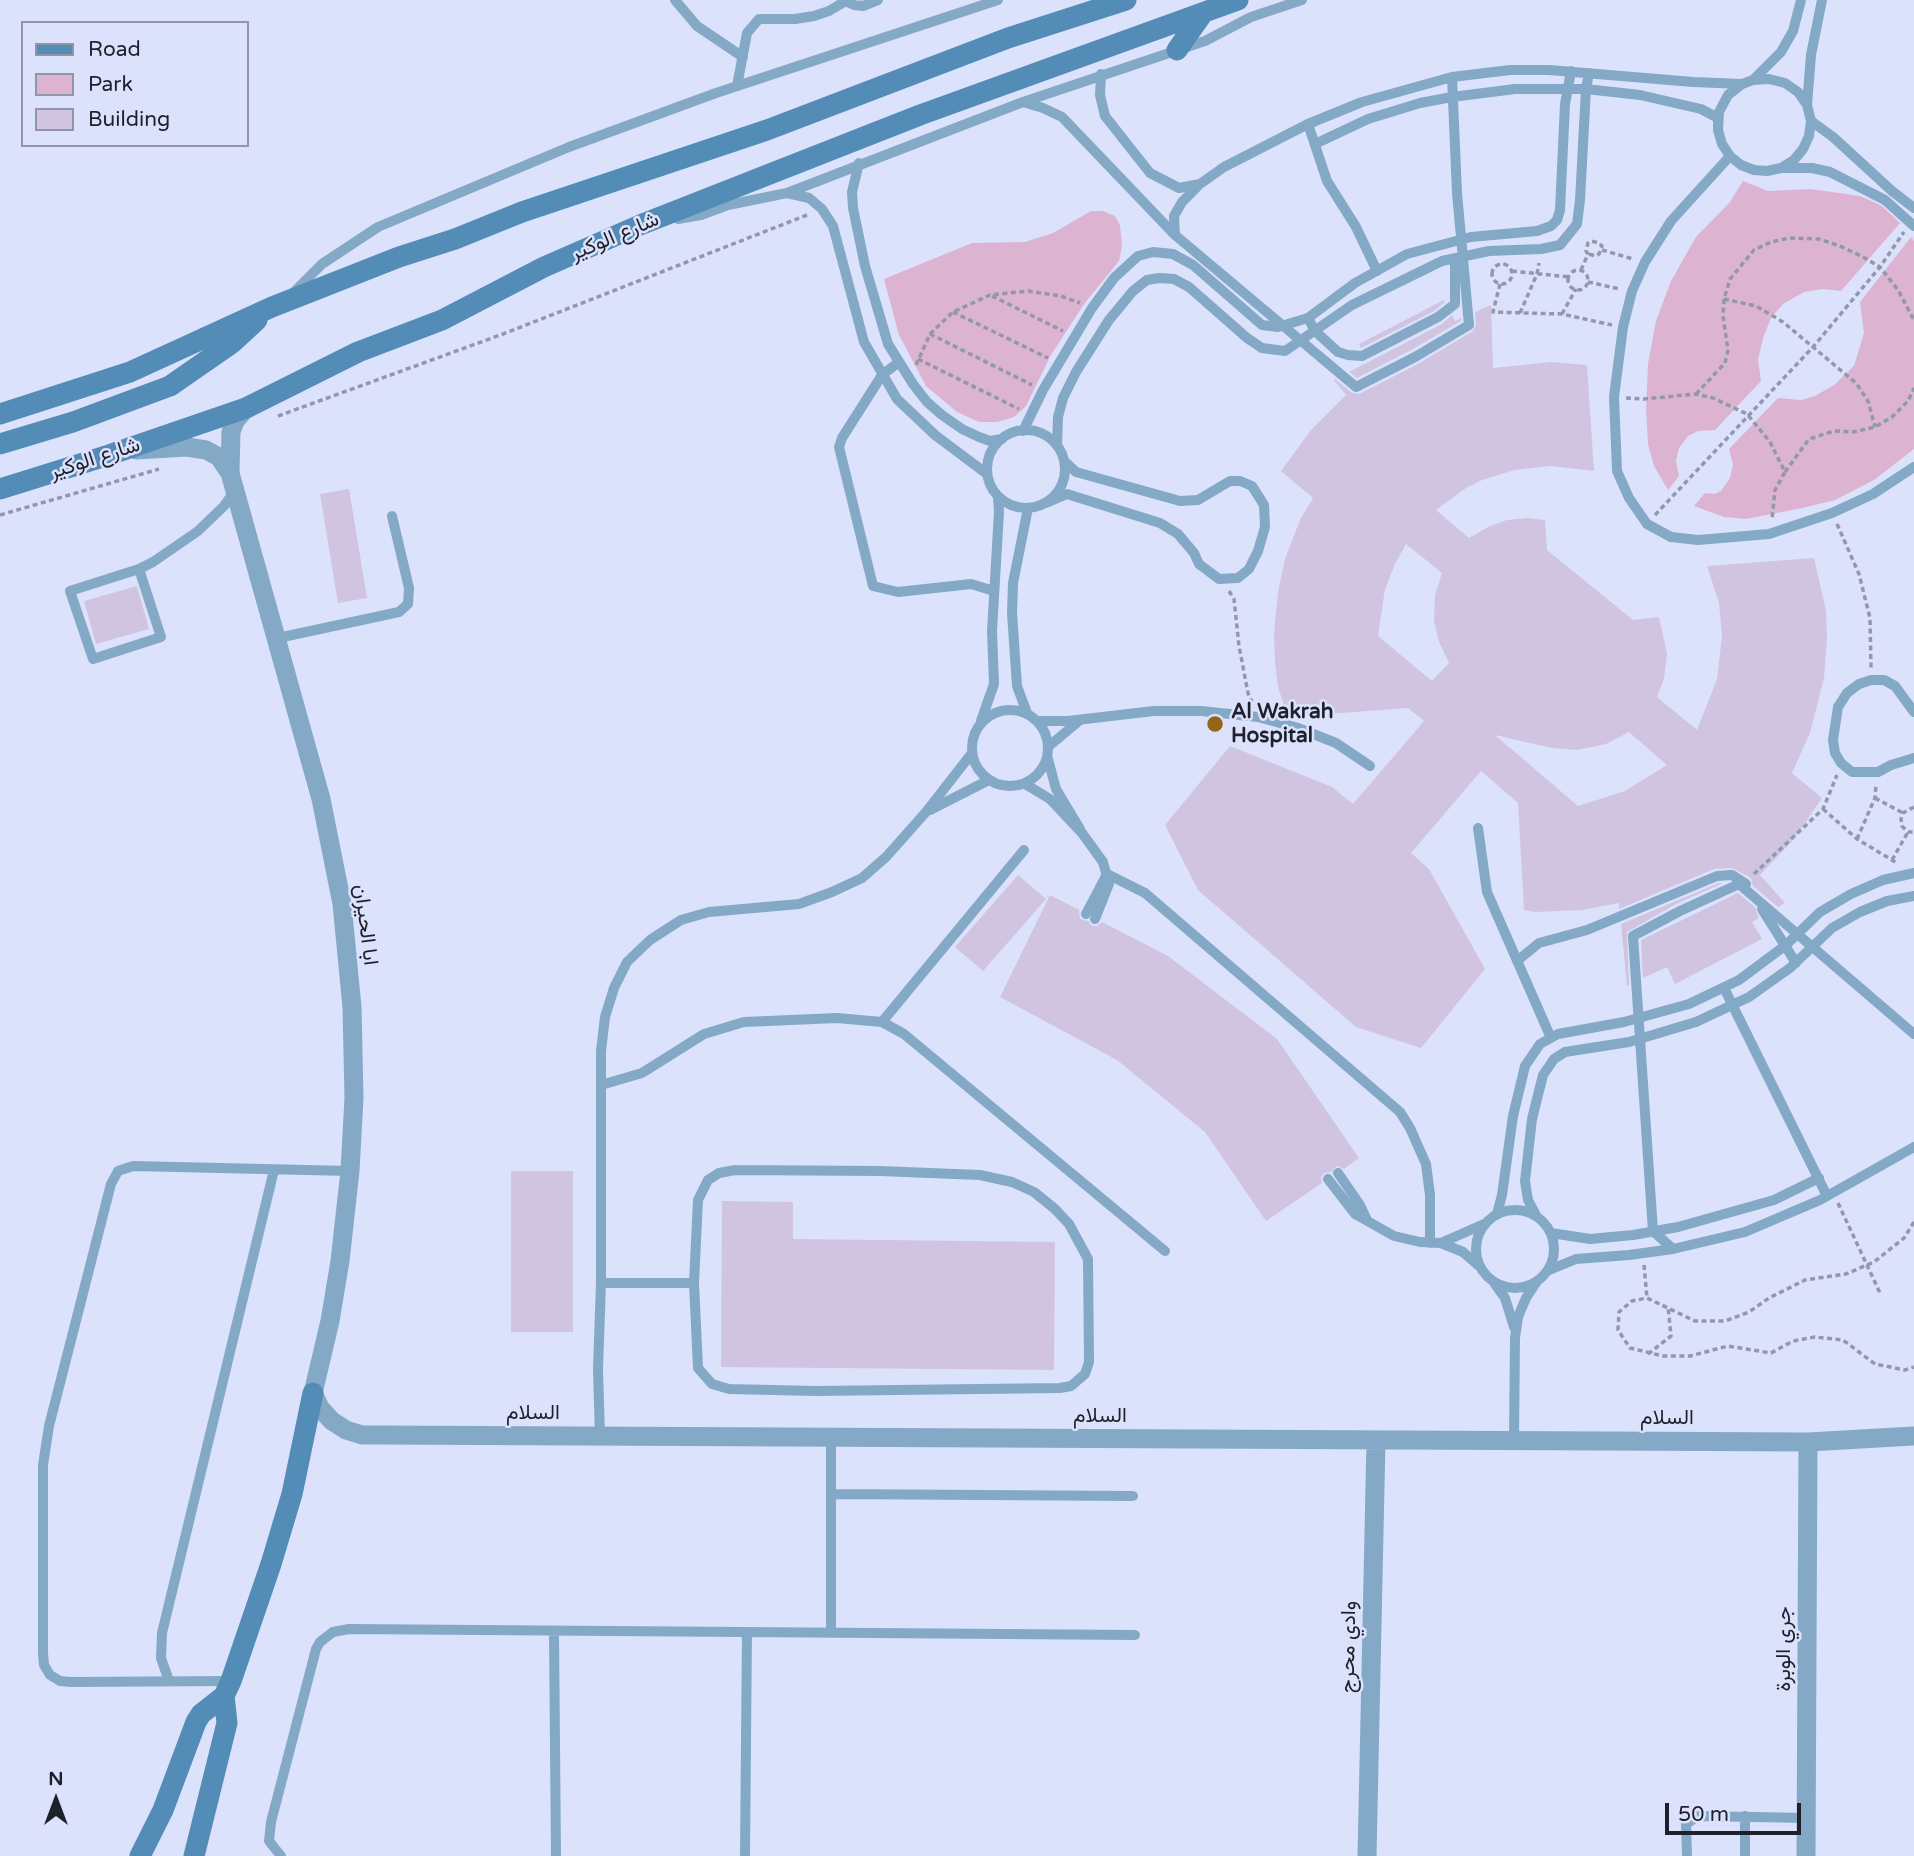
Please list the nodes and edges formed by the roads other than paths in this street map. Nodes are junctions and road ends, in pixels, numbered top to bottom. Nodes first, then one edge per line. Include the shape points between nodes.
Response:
1 (675, 0) edge
2 (878, 0) edge
3 (998, 0) edge
4 (1126, 0) edge
5 (1238, 0) edge
6 (1302, 0) edge
7 (1801, 0) edge
8 (1822, 0) edge
9 (844, 1) edge
10 (1203, 13) junction
11 (1177, 50) junction
12 (743, 57) junction
13 (1571, 71) junction
14 (1590, 73) junction
15 (1101, 74) junction
16 (1452, 77) junction
17 (1754, 79) junction
18 (1742, 84) junction
19 (737, 86) junction
20 (1566, 89) junction
21 (1586, 89) junction
22 (1452, 97) junction
23 (1023, 102) junction
24 (1807, 106) junction
25 (1811, 121) junction
26 (1308, 124) junction
27 (1718, 130) junction
28 (1315, 144) junction
29 (1730, 156) junction
30 (859, 163) junction
31 (1781, 168) junction
32 (1200, 184) junction
33 (787, 193) junction
34 (1889, 196) junction
35 (1914, 208) edge
36 (1913, 224) edge
37 (640, 225) junction
38 (1176, 236) junction
39 (1455, 258) junction
40 (1377, 271) junction
41 (278, 304) junction
42 (1308, 318) junction
43 (1315, 331) junction
44 (899, 362) junction
45 (882, 376) junction
46 (83, 387) junction
47 (0, 400) edge
48 (246, 408) junction
49 (0, 414) edge
50 (1023, 431) junction
51 (1002, 439) junction
52 (0, 444) edge
53 (1057, 445) junction
54 (109, 455) junction
55 (1064, 461) junction
56 (1914, 467) edge
57 (987, 474) junction
58 (232, 482) junction
59 (0, 489) edge
60 (998, 497) junction
61 (1046, 503) junction
62 (1028, 508) junction
63 (392, 516) dead end
64 (139, 569) junction
65 (994, 591) junction
66 (278, 638) junction
67 (1914, 712) edge
68 (1027, 713) junction
69 (1083, 719) junction
70 (1038, 721) junction
71 (980, 724) junction
72 (1049, 746) junction
73 (972, 753) junction
74 (1048, 758) junction
75 (1914, 758) edge
76 (1370, 766) dead end
77 (989, 780) junction
78 (1025, 784) junction
79 (926, 812) junction
80 (1478, 828) dead end
81 (1082, 833) junction
82 (1024, 850) dead end
83 (1914, 873) edge
84 (1107, 874) junction
85 (1914, 896) edge
86 (1090, 916) dead end
87 (1786, 945) junction
88 (1517, 961) junction
89 (1796, 963) junction
90 (1724, 988) junction
91 (1732, 1005) junction
92 (882, 1023) junction
93 (1914, 1034) edge
94 (1551, 1038) junction
95 (601, 1085) junction
96 (1914, 1147) edge
97 (274, 1170) junction
98 (350, 1171) junction
99 (1333, 1176) dead end
100 (1819, 1178) junction
101 (1830, 1195) junction
102 (1497, 1214) junction
103 (1536, 1217) junction
104 (1485, 1224) junction
105 (1653, 1231) junction
106 (1550, 1233) junction
107 (1435, 1243) junction
108 (1673, 1249) junction
109 (1165, 1251) dead end
110 (1481, 1268) junction
111 (1547, 1271) junction
112 (1537, 1280) junction
113 (1493, 1281) junction
114 (601, 1283) junction
115 (694, 1283) junction
116 (1516, 1338) junction
117 (313, 1393) junction
118 (600, 1437) junction
119 (831, 1437) junction
120 (1911, 1437) edge
121 (1376, 1440) junction
122 (1514, 1440) junction
123 (1808, 1442) junction
124 (831, 1494) junction
125 (1133, 1496) dead end
126 (554, 1631) junction
127 (747, 1632) junction
128 (831, 1633) junction
129 (1135, 1635) dead end
130 (169, 1681) junction
131 (228, 1689) junction
132 (206, 1800) junction
133 (163, 1810) junction
134 (1745, 1816) junction
135 (1806, 1818) junction
136 (140, 1856) edge
137 (151, 1856) edge
138 (194, 1856) edge
139 (208, 1856) edge
140 (281, 1856) edge
141 (556, 1856) edge
142 (745, 1856) edge
143 (1367, 1856) edge
144 (1687, 1856) edge
145 (1745, 1856) edge
146 (1806, 1856) edge

1 - 12 lane via 697,26
2 - 9 lane via 863,6
3 - 19 lane
4 - 41 main road via 1008,38 767,130 522,212
5 - 10 main road, شارع الوكير
6 - 11 lane
7 - 17 lane via 1793,31 1781,52
8 - 24 lane
9 - 12 lane via 814,16 759,19 747,33
10 - 11 main road
10 - 37 main road, شارع الوكير via 920,115
11 - 15 lane
12 - 19 lane
13 - 14 lane
13 - 16 lane
13 - 20 lane
14 - 18 lane
14 - 21 lane
15 - 23 lane
15 - 32 lane via 1105,116 1150,173 1179,188
16 - 22 lane
16 - 26 lane via 1362,102
17 - 18 lane
17 - 24 lane via 1785,83
18 - 27 lane via 1728,96
19 - 41 lane via 569,147 378,227 322,264
20 - 21 lane
20 - 22 lane via 1515,89
20 - 40 lane via 1557,220 1537,231 1442,243 1407,254
21 - 27 lane via 1700,109 1718,118
21 - 39 lane via 1577,225 1560,245
22 - 28 lane via 1368,119
22 - 38 lane via 1469,324 1356,387
23 - 30 lane
23 - 38 lane via 1062,117
24 - 25 lane
25 - 31 lane via 1803,149
25 - 34 lane via 1833,137
26 - 28 lane
26 - 32 lane
27 - 29 lane
28 - 40 lane via 1327,181
29 - 31 lane via 1754,170
29 - 56 lane via 1671,221 1632,291 1614,397 1617,471 1629,498 1647,524 1671,537 1698,540 1769,534 1832,513
30 - 33 lane
30 - 44 lane via 853,208 888,344
31 - 34 lane via 1830,172
32 - 38 lane via 1174,216
33 - 37 lane
33 - 45 lane via 809,198 833,226 863,342
34 - 35 lane
34 - 36 lane
37 - 48 main road, شارع الوكير via 544,267 442,320 358,352
39 - 43 lane via 1352,305
39 - 43 lane via 1455,304 1438,317 1362,356 1338,352
40 - 42 lane
41 - 46 main road via 130,372
41 - 52 main road via 170,386
42 - 43 lane
42 - 50 lane via 1269,328 1173,254 1138,256 1092,308
43 - 53 lane via 1285,351 1262,348 1189,287 1174,279 1147,280 1109,320 1076,372 1058,417
44 - 45 lane
44 - 51 lane via 927,402 962,429 990,440
45 - 57 lane via 919,422
45 - 65 lane via 839,447 873,586 898,592 971,584
46 - 47 main road via 44,389
46 - 49 main road
48 - 54 main road, شارع الوكير
48 - 58 street, ابا الحيران via 231,432
50 - 51 lane
50 - 53 lane via 1036,432
51 - 57 lane via 993,449
53 - 55 lane
54 - 58 street via 187,447 213,453 224,463
54 - 59 main road, شارع الوكير
55 - 61 lane via 1062,485
55 - 61 lane via 1076,472 1180,501 1198,500 1230,481 1252,486 1265,505 1258,551 1238,578 1220,579 1199,564 1178,534 1160,523 1067,494
57 - 60 lane
58 - 64 lane via 224,506 198,531
58 - 66 street, ابا الحيران
60 - 62 lane
60 - 65 lane
61 - 62 lane
62 - 68 lane via 1013,583 1012,613 1017,686
63 - 66 lane via 409,588 408,604 399,612
64 - 64 lane via 70,591 93,659 161,637
65 - 71 lane via 994,684
66 - 98 street, ابا الحيران via 321,799 342,904 352,1007
67 - 75 lane via 1895,686 1884,680 1859,684 1838,707 1833,740 1841,763 1852,772 1878,772
68 - 70 lane
68 - 71 lane via 1002,710
69 - 70 lane
69 - 72 lane
69 - 76 lane via 1154,710 1258,717 1336,743
70 - 72 lane
71 - 73 lane
72 - 74 lane
73 - 77 lane via 980,773
73 - 79 lane
74 - 78 lane via 1043,769
74 - 81 lane via 1056,789
77 - 78 lane via 1000,786
77 - 79 lane
78 - 81 lane via 1043,794
79 - 95 lane via 862,878 832,892 799,904 709,912 681,920 650,940 627,962 614,988 604,1028
80 - 88 lane via 1487,892
81 - 84 lane
82 - 92 lane
83 - 87 lane via 1851,894 1820,912
84 - 86 lane
84 - 107 lane via 1145,893 1400,1112 1426,1164
85 - 89 lane via 1860,912 1832,928
87 - 88 lane via 1745,883 1732,875 1717,876 1587,930 1539,943
87 - 89 lane
87 - 90 lane
88 - 94 lane
89 - 91 lane
90 - 91 lane
90 - 94 lane via 1689,1004
91 - 100 lane
91 - 103 lane via 1696,1023 1644,1039 1587,1047 1554,1059 1543,1075 1535,1108 1525,1181
92 - 95 lane via 837,1018 744,1022 704,1034 642,1073
92 - 109 lane via 904,1034
93 - 105 lane via 1739,884 1633,936
94 - 102 lane via 1540,1044 1525,1066
95 - 114 lane
96 - 101 lane
97 - 98 lane
97 - 130 lane via 162,1633 160,1658
97 - 130 lane via 133,1166 118,1171 49,1426 43,1465 44,1665 60,1681
98 - 117 street, ابا الحيران via 334,1297
99 - 107 lane via 1350,1209 1394,1237
100 - 101 lane
100 - 105 lane via 1774,1200
101 - 108 lane via 1745,1232
102 - 103 lane via 1517,1210
102 - 104 lane
103 - 106 lane
104 - 107 lane
104 - 110 lane via 1476,1245
105 - 106 lane via 1590,1239
105 - 108 lane
106 - 111 lane via 1554,1246
107 - 110 lane via 1463,1252
108 - 111 lane via 1576,1259
110 - 113 lane
111 - 112 lane
112 - 113 lane via 1516,1287
112 - 116 lane via 1518,1317
113 - 116 lane via 1513,1317
114 - 115 lane
114 - 118 lane
115 - 115 lane via 698,1368 712,1384 729,1389 1060,1388 1079,1381 1090,1362 1088,1259 1081,1242 1055,1209 1034,1192 979,1175 719,1173 708,1180 698,1200
116 - 122 lane
117 - 118 street, السلام via 332,1421 362,1435
117 - 131 main road via 292,1494
118 - 119 street, السلام
119 - 121 street, السلام
119 - 124 lane
120 - 123 street, السلام
121 - 122 street, السلام
121 - 143 street, وادي محرج
122 - 123 street, السلام
123 - 135 street, جري الوبرة
124 - 125 lane
124 - 128 lane
126 - 127 lane
126 - 140 lane via 349,1629 325,1636 316,1649 269,1831
126 - 141 lane
127 - 128 lane
127 - 142 lane
128 - 129 lane
130 - 131 lane
131 - 132 main road via 228,1723
131 - 133 main road via 201,1714
132 - 138 main road
132 - 139 main road
133 - 136 main road
133 - 137 main road
134 - 135 lane
134 - 144 lane via 1698,1816 1686,1824
134 - 145 lane
135 - 146 street, جري الوبرة

